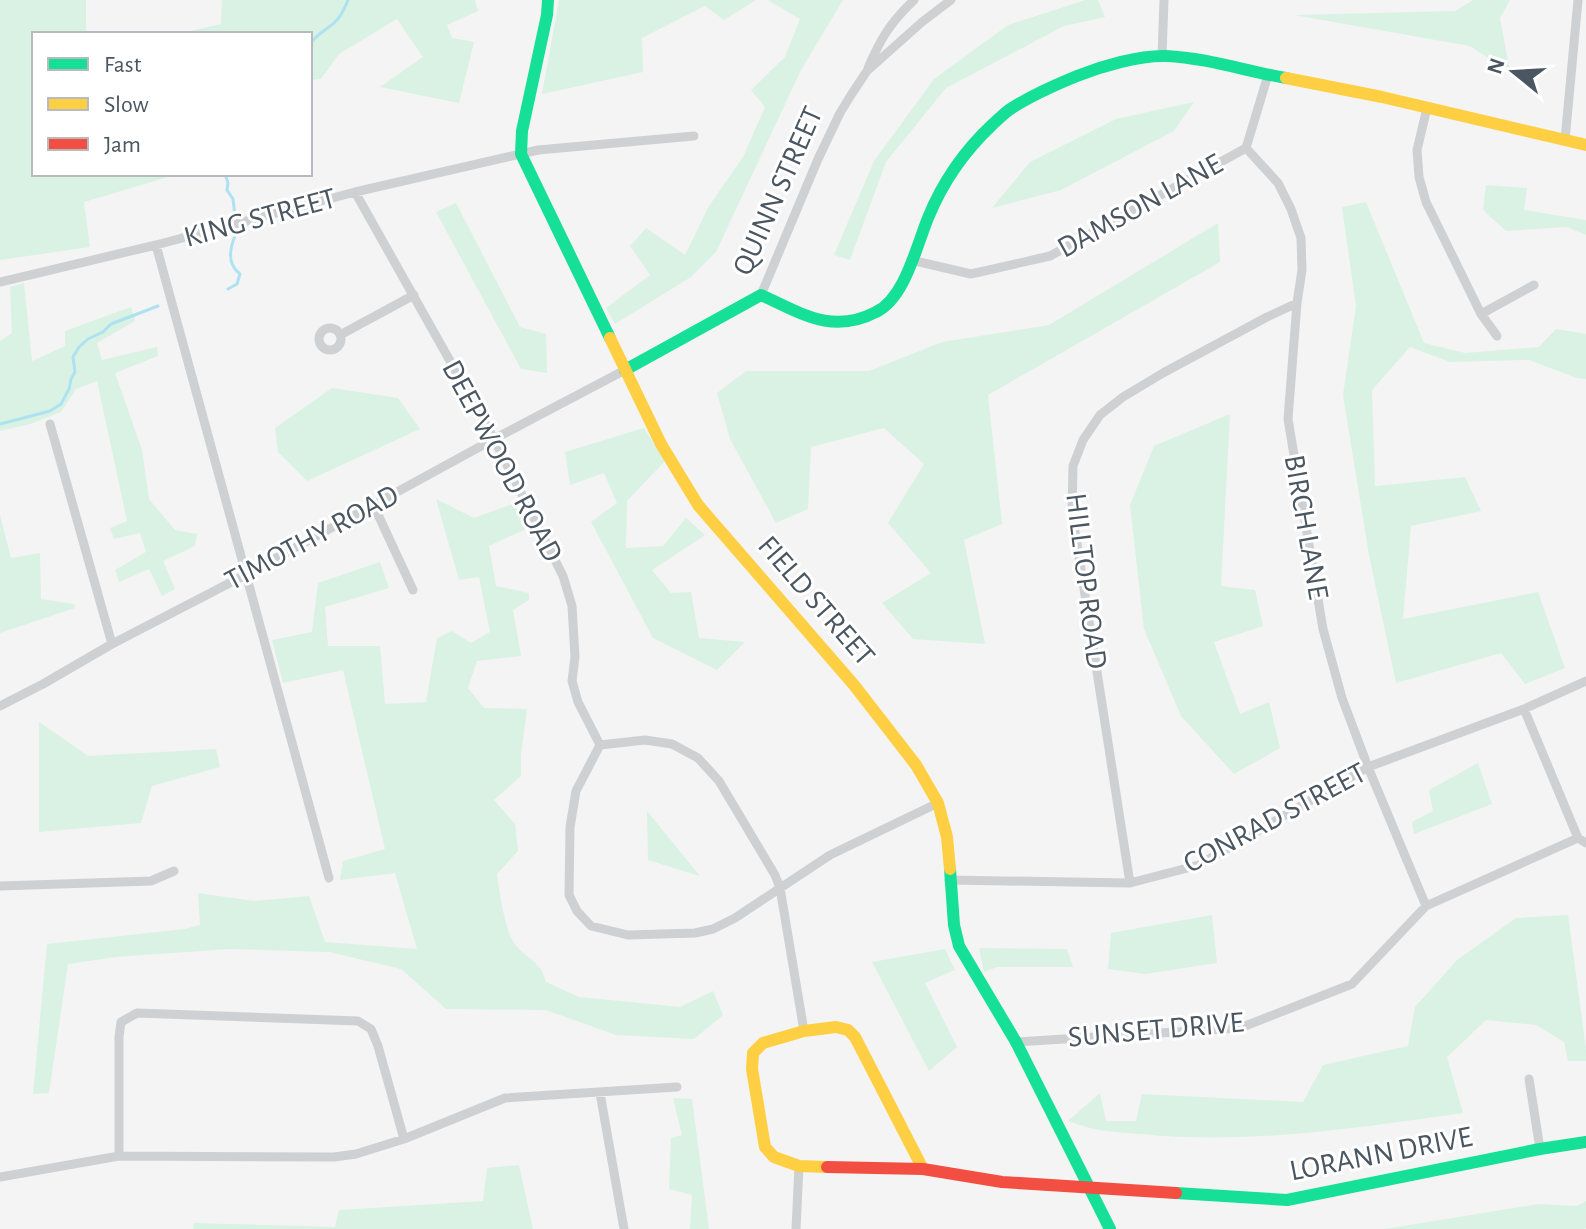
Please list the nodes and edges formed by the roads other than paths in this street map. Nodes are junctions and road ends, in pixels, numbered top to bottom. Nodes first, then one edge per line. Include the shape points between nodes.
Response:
1 (548, 0) edge
2 (914, 0) edge
3 (951, 0) edge
4 (1164, 0) edge
5 (1578, 0) edge
6 (1581, 23) edge
7 (1162, 56) junction
8 (867, 71) junction
9 (1268, 75) junction
10 (1427, 108) junction
11 (694, 136) dead end
12 (1565, 140) junction
13 (1586, 145) edge
14 (1246, 148) junction
15 (521, 154) junction
16 (355, 192) junction
17 (156, 245) junction
18 (911, 260) junction
19 (0, 282) edge
20 (1534, 285) dead end
21 (414, 295) junction
22 (761, 295) junction
23 (1297, 303) junction
24 (1481, 314) junction
25 (340, 335) dead end
26 (1497, 336) dead end
27 (625, 370) junction
28 (50, 424) dead end
29 (494, 439) junction
30 (374, 506) junction
31 (247, 574) junction
32 (413, 590) dead end
33 (112, 644) junction
34 (1586, 681) edge
35 (0, 706) edge
36 (1524, 709) junction
37 (600, 745) junction
38 (1368, 767) junction
39 (938, 803) junction
40 (1582, 840) edge
41 (174, 871) dead end
42 (329, 878) dead end
43 (949, 880) junction
44 (1130, 883) junction
45 (0, 886) edge
46 (780, 888) junction
47 (1426, 906) junction
48 (804, 1031) junction
49 (1016, 1042) junction
50 (1529, 1079) dead end
51 (677, 1087) dead end
52 (600, 1093) junction
53 (404, 1139) junction
54 (1586, 1142) edge
55 (1540, 1149) junction
56 (119, 1156) junction
57 (799, 1166) junction
58 (923, 1169) junction
59 (0, 1177) edge
60 (1089, 1187) junction
61 (624, 1229) edge
62 (796, 1229) edge
63 (1110, 1229) edge

1 - 15 street
2 - 8 street via 880,39
3 - 8 street, QUINN STREET
4 - 7 street
5 - 6 street
6 - 12 street
7 - 9 street via 1208,60
7 - 18 street via 1104,65 1010,109 950,173
8 - 22 street, QUINN STREET via 835,125
9 - 10 street
9 - 14 street, DAMSON LANE
10 - 12 street
10 - 24 street via 1417,150 1419,177
11 - 15 street, KING STREET
12 - 13 street
14 - 18 street, DAMSON LANE via 1050,256 971,274
14 - 23 street, BIRCH LANE via 1278,183 1301,238
15 - 16 street, KING STREET
15 - 27 street, FIELD STREET
16 - 17 street, KING STREET
16 - 21 street, DEEPWOOD ROAD
17 - 19 street, KING STREET
17 - 31 street
18 - 22 street via 891,300 877,312 843,323 815,320
20 - 24 street
21 - 25 street
21 - 29 street, DEEPWOOD ROAD
22 - 27 street, QUINN STREET
23 - 38 street, BIRCH LANE via 1288,419 1292,448 1323,629
23 - 44 street, HILLTOP ROAD via 1123,397 1100,415 1073,466 1072,512
24 - 26 street
27 - 29 street, TIMOTHY ROAD
27 - 39 street, FIELD STREET via 698,505 854,685 916,765
28 - 33 street
29 - 30 street, TIMOTHY ROAD
29 - 37 street, DEEPWOOD ROAD via 563,576 572,606 572,681
30 - 31 street, TIMOTHY ROAD
30 - 32 street
31 - 33 street, TIMOTHY ROAD
31 - 42 street
33 - 35 street, TIMOTHY ROAD
34 - 36 street, CONRAD STREET
36 - 38 street, CONRAD STREET
36 - 40 street
37 - 46 street via 645,740 672,744 698,758 719,781
37 - 46 street via 576,791 570,827 569,895 591,926 628,935 695,933 735,918
38 - 44 street, CONRAD STREET via 1199,865
38 - 47 street, BIRCH LANE
39 - 43 street, FIELD STREET via 947,837
39 - 46 street via 830,855
40 - 47 street, SUNSET DRIVE
41 - 45 street via 151,881
43 - 44 street, CONRAD STREET
43 - 49 street, FIELD STREET via 959,946
46 - 48 street
47 - 49 street, SUNSET DRIVE via 1352,984 1240,1028
48 - 57 street via 763,1043 753,1053 752,1069 765,1147 774,1157
48 - 58 street via 836,1027 855,1037
49 - 60 street, FIELD STREET
50 - 55 street
51 - 52 street
52 - 53 street via 505,1098
52 - 61 street
53 - 56 street via 334,1157
53 - 56 street via 378,1046 371,1029 358,1021 137,1013 121,1022 119,1037
54 - 55 street, LORANN DRIVE
55 - 60 street, LORANN DRIVE via 1287,1200
56 - 59 street
57 - 58 street, LORANN DRIVE
57 - 62 street
58 - 60 street, LORANN DRIVE via 1002,1182
60 - 63 street, FIELD STREET

